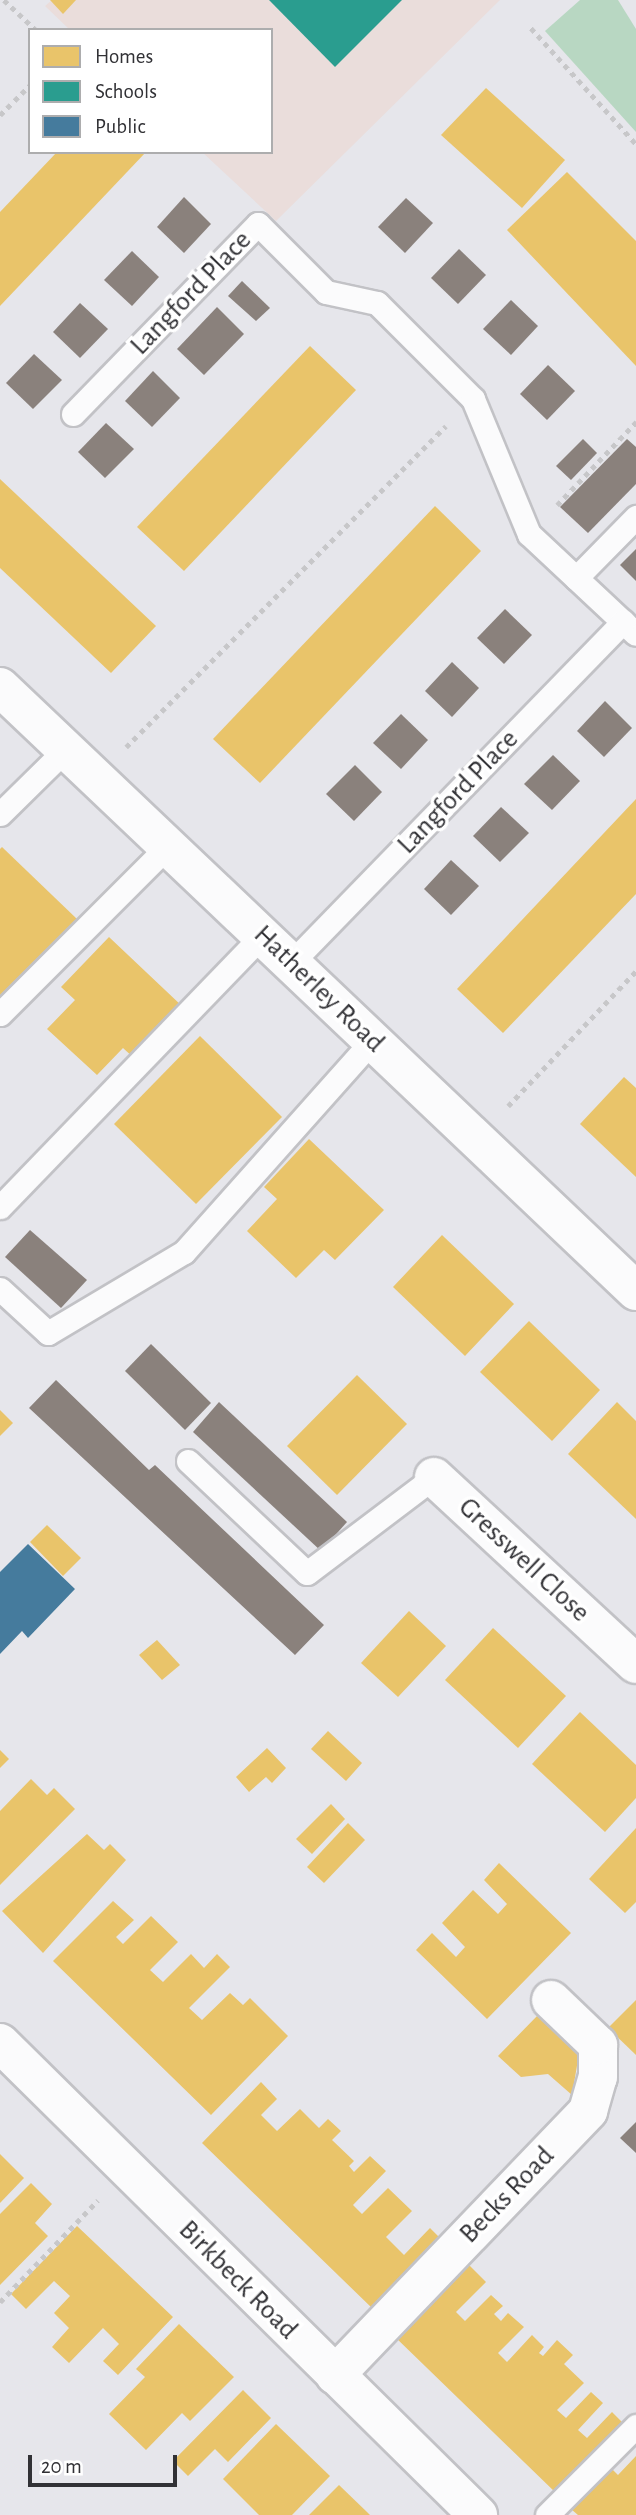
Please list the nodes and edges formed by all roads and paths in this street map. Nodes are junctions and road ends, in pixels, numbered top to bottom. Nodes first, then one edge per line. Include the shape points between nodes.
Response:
1 (4, 0) edge
2 (34, 28) edge
3 (531, 28) dead end
4 (28, 87) edge
5 (0, 116) edge
6 (636, 144) edge
7 (473, 399) junction
8 (73, 414) dead end
9 (636, 422) edge
10 (636, 517) edge
11 (530, 534) junction
12 (576, 578) junction
13 (630, 628) edge
14 (0, 687) edge
15 (66, 750) junction
16 (95, 778) junction
17 (0, 814) edge
18 (168, 846) junction
19 (263, 935) junction
20 (292, 962) junction
21 (636, 971) edge
22 (0, 1014) edge
23 (373, 1040) junction
24 (476, 1139) junction
25 (0, 1207) edge
26 (0, 1289) edge
27 (636, 1292) edge
28 (188, 1461) dead end
29 (434, 1477) joint
30 (629, 1643) edge
31 (551, 2000) dead end
32 (0, 2043) edge
33 (127, 2169) junction
34 (0, 2302) edge
35 (335, 2375) junction
36 (636, 2426) edge
37 (478, 2515) edge
38 (547, 2515) edge

1 - 2 path
3 - 6 path
4 - 5 path
7 - 8 lane, Langford Place via 377,303 326,292 258,224
7 - 11 lane, Langford Place
7 - 16 path
9 - 11 path
10 - 12 lane
11 - 12 lane, Langford Place
12 - 13 lane, Langford Place
13 - 20 lane, Langford Place
14 - 15 street, Hatherley Road
15 - 16 street, Hatherley Road
15 - 17 lane
16 - 18 street, Hatherley Road
18 - 19 street, Hatherley Road
18 - 22 lane
19 - 20 street, Hatherley Road
19 - 25 lane
20 - 23 street, Hatherley Road
21 - 24 path
23 - 24 street, Hatherley Road
23 - 26 lane via 184,1252 48,1333
24 - 27 street, Hatherley Road
28 - 29 lane via 307,1573
29 - 30 street, Gresswell Close
31 - 35 street, Becks Road via 597,2045 598,2077 588,2111
32 - 33 street, Birkbeck Road
33 - 34 path
33 - 35 street, Birkbeck Road
35 - 37 street, Birkbeck Road
36 - 38 lane

